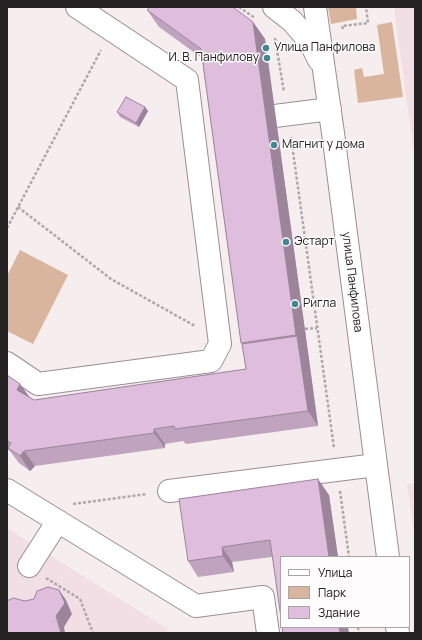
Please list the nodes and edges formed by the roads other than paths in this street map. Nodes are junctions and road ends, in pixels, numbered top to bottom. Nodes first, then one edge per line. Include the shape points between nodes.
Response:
1 (274, 7) edge
2 (315, 7) edge
3 (80, 8) edge
4 (325, 70) junction
5 (330, 110) junction
6 (282, 115) road end
7 (7, 363) edge
8 (376, 465) junction
9 (7, 490) edge
10 (169, 492) road end
11 (58, 521) junction
12 (388, 556) edge
13 (29, 566) road end
14 (268, 633) edge

1 - 4 street via 292,20 310,42
2 - 4 street, улица Панфилова
3 - 7 street via 187,80 204,124 220,344 211,361 38,384
4 - 5 street, улица Панфилова
5 - 6 street
5 - 8 street, улица Панфилова
8 - 10 street
8 - 12 street, улица Панфилова
9 - 11 street
11 - 13 street
11 - 14 street via 196,606 263,597

